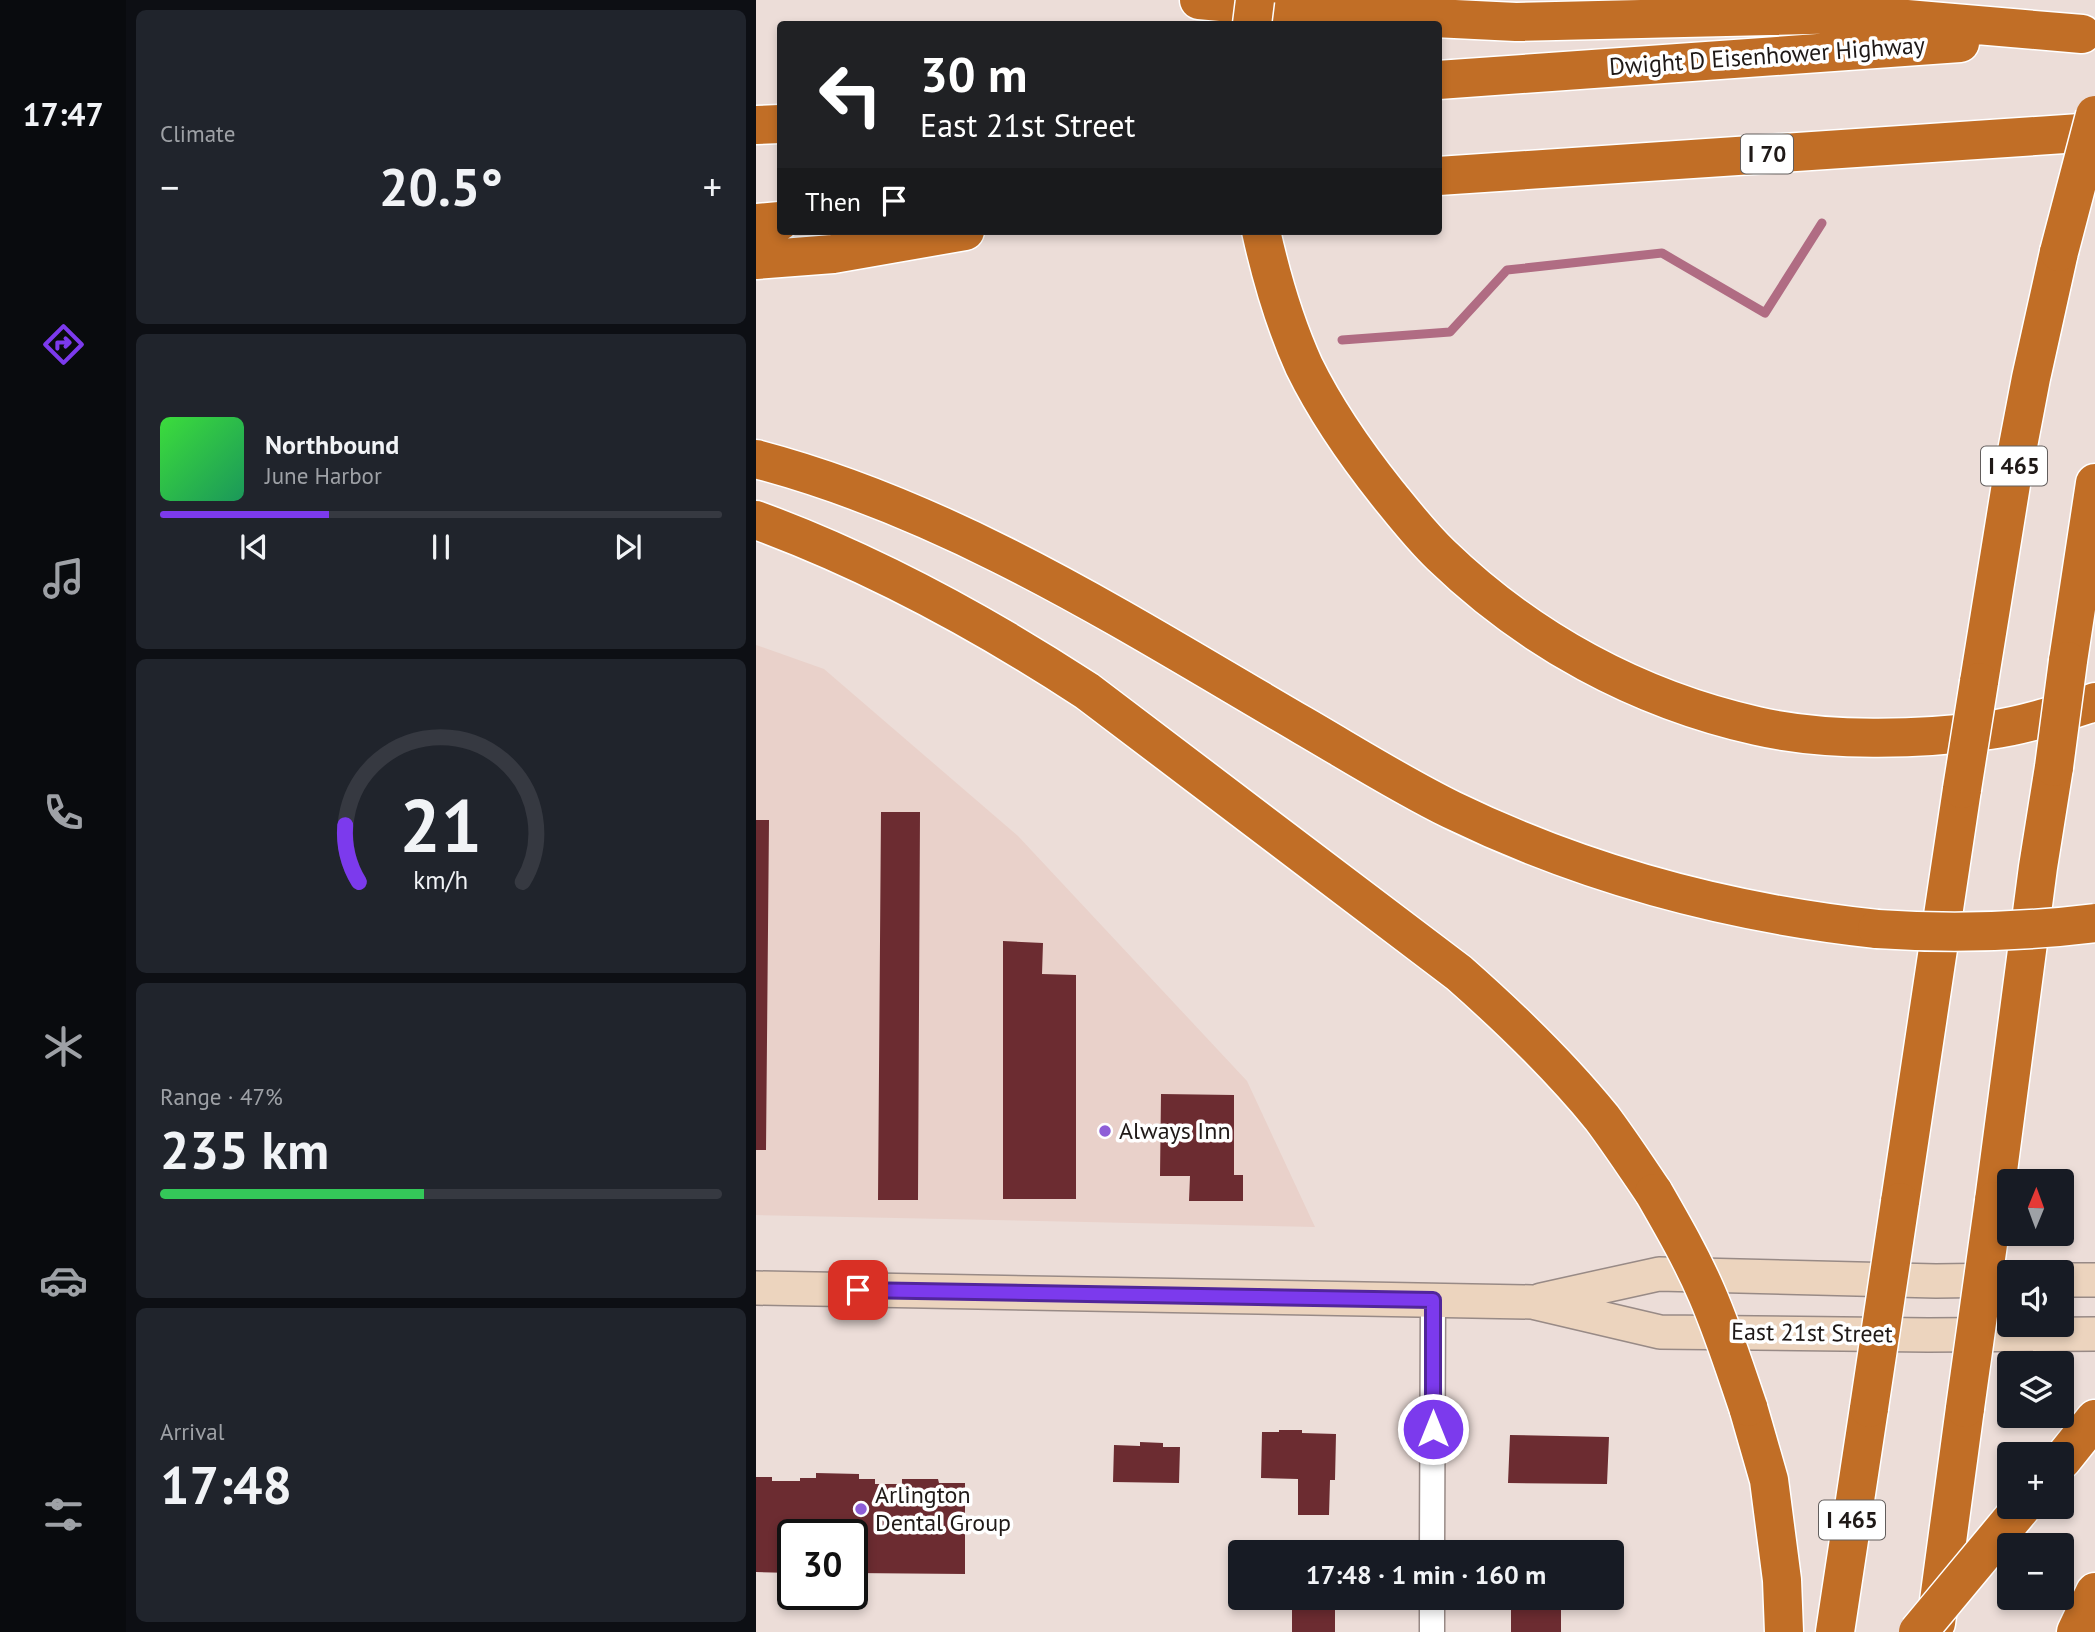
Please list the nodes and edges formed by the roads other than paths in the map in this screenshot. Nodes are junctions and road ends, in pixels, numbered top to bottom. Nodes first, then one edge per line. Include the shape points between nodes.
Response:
1 (1199, 0) edge
2 (1255, 0) edge
3 (1252, 21) edge
4 (2089, 33) edge
5 (1442, 80) edge
6 (2095, 115) edge
7 (777, 124) edge
8 (756, 125) edge
9 (2095, 132) edge
10 (1442, 176) edge
11 (777, 221) edge
12 (756, 223) edge
13 (942, 235) edge
14 (1262, 235) edge
15 (756, 260) edge
16 (756, 459) edge
17 (2095, 483) edge
18 (756, 520) edge
19 (2095, 567) edge
20 (2068, 661) junction
21 (2095, 702) edge
22 (2095, 923) edge
23 (1997, 1280) edge
24 (2074, 1280) edge
25 (2095, 1280) edge
26 (756, 1288) edge
27 (1433, 1300) junction
28 (1532, 1302) junction
29 (2095, 1334) edge
30 (2095, 1419) edge
31 (2074, 1445) edge
32 (2012, 1519) edge
33 (1432, 1540) edge
34 (2095, 1592) edge
35 (1432, 1610) edge
36 (1432, 1632) edge
37 (1784, 1632) edge
38 (1835, 1632) edge
39 (1918, 1632) edge
40 (1934, 1632) edge
41 (2076, 1632) edge

1 - 4 highway via 1516,22 1849,14
2 - 3 highway, bridge
4 - 5 highway, Dwight D Eisenhower Highway
6 - 38 highway, I 465, bridge via 2059,253 2013,472
7 - 8 highway
9 - 10 highway, I 70
11 - 12 highway
13 - 15 highway via 833,254
14 - 21 highway via 1294,341 1361,459 1440,554 1506,612 1584,662 1689,706 1757,727 1804,734 1882,737 1992,730
16 - 22 highway, bridge via 897,507 1020,563 1406,785 1500,832 1599,870 1757,912 1877,929 1993,931
17 - 20 highway
18 - 37 highway, bridge via 852,559 954,609 1042,661 1459,973 1539,1047 1602,1118 1654,1193 1707,1294 1748,1407 1771,1493
19 - 20 highway
20 - 40 highway, bridge
23 - 28 main road, East 21st Street via 1659,1274
24 - 25 main road
26 - 27 main road, East 21st Street
27 - 28 main road, East 21st Street
27 - 33 street
28 - 29 main road, East 21st Street via 1660,1332
30 - 31 highway
32 - 39 highway, bridge
34 - 41 highway
35 - 36 street

